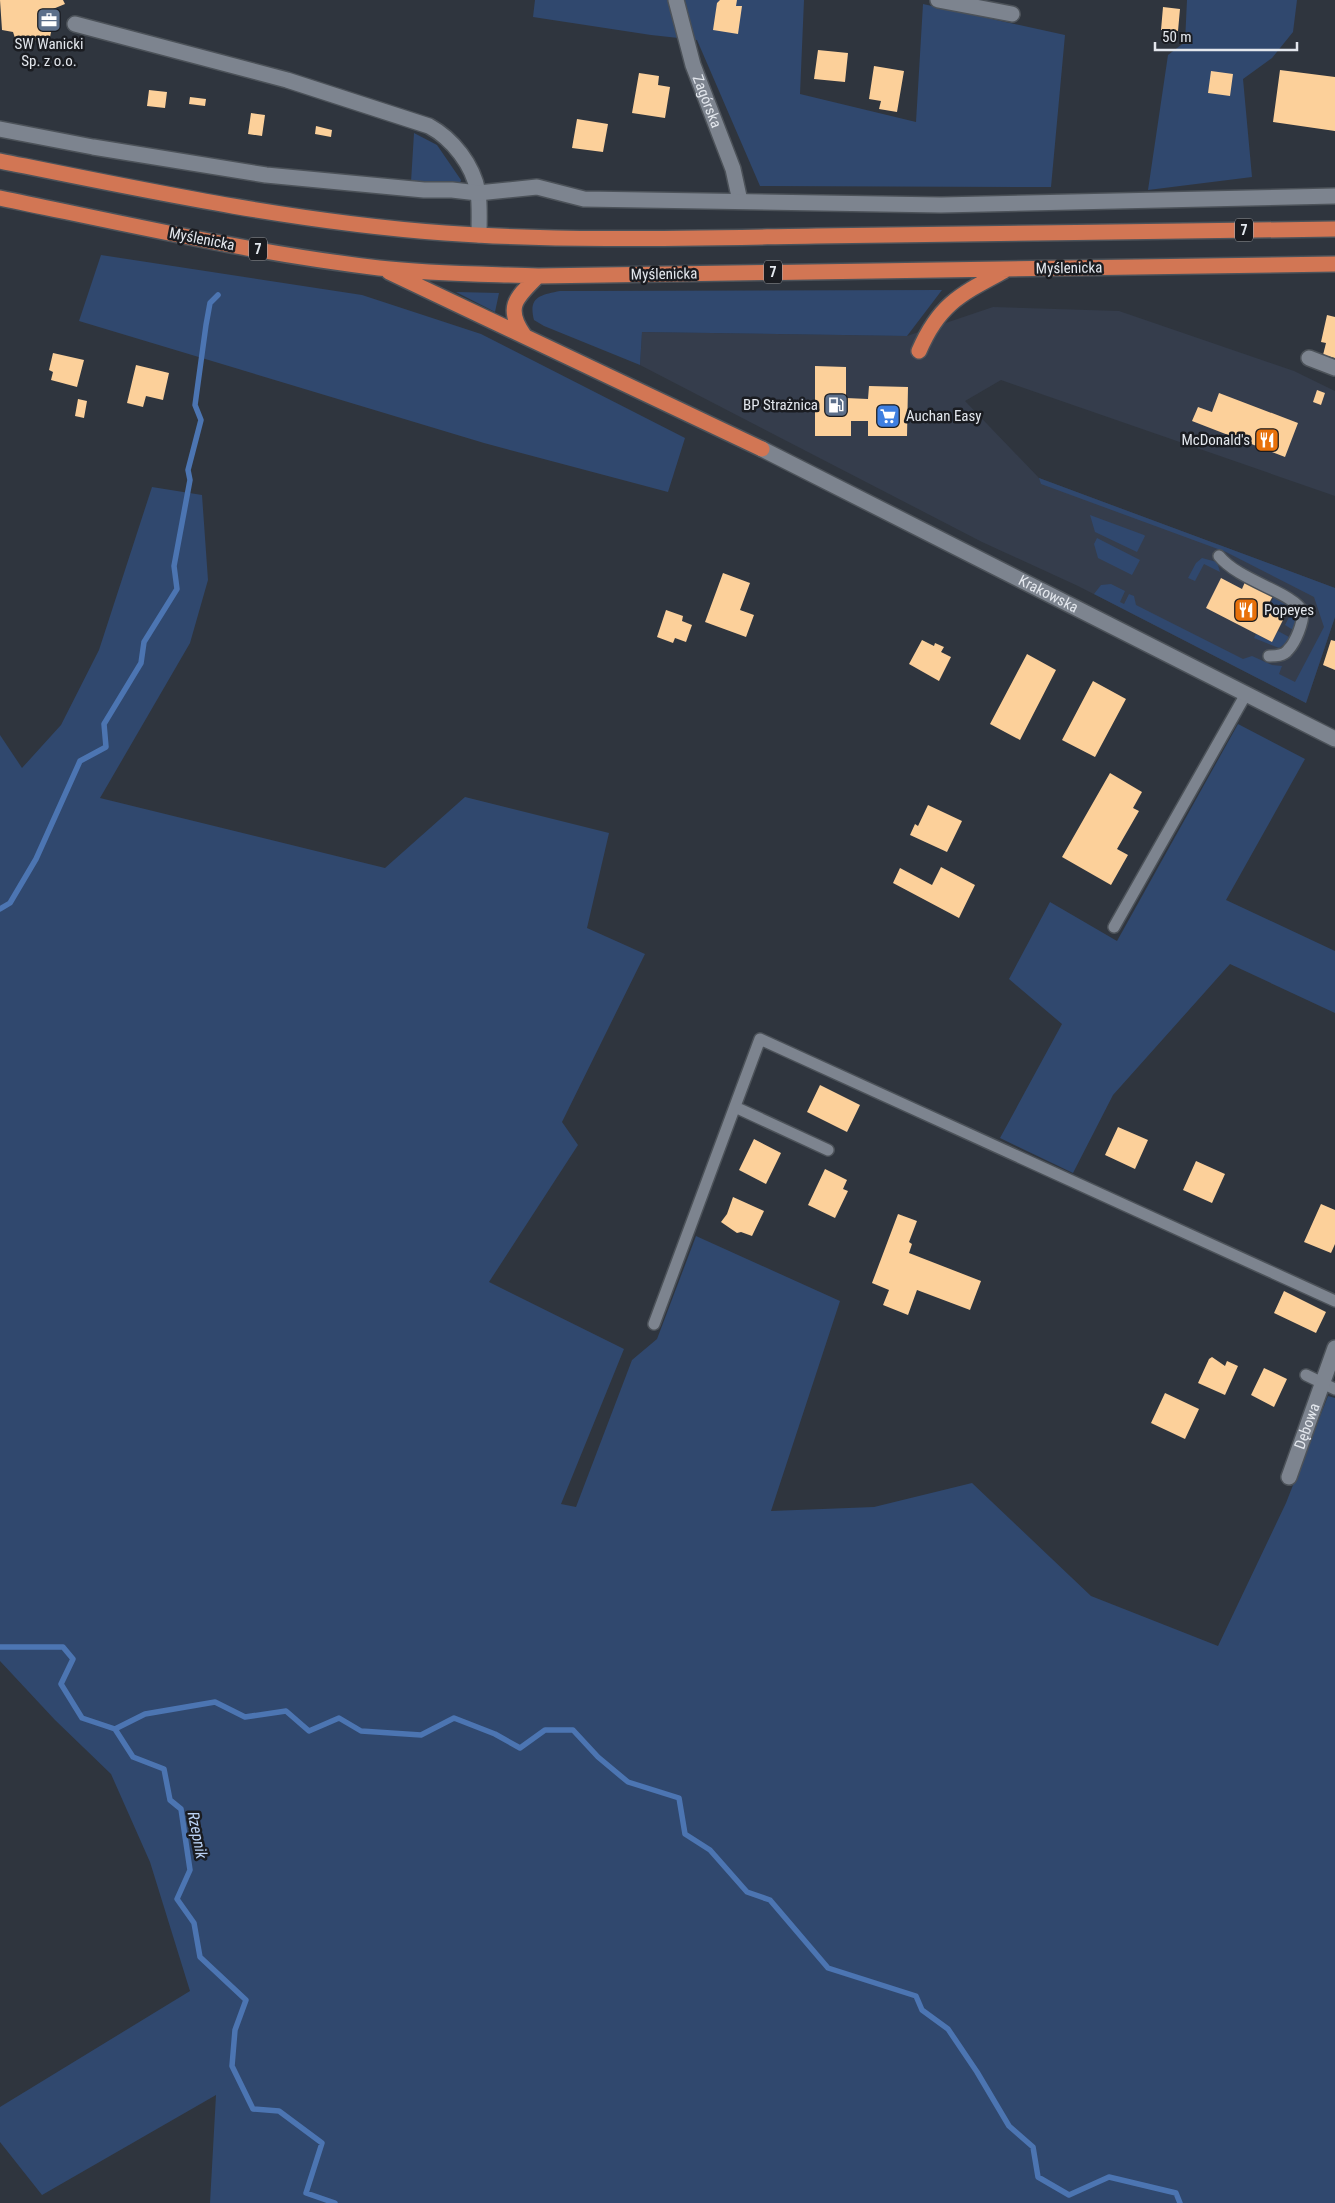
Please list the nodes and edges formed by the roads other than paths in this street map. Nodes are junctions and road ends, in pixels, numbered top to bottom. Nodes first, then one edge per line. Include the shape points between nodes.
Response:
1 (676, 0) edge
2 (938, 0) edge
3 (1012, 14) dead end
4 (75, 24) dead end
5 (0, 129) edge
6 (0, 161) edge
7 (478, 193) junction
8 (1335, 196) edge
9 (0, 198) edge
10 (740, 201) junction
11 (1335, 229) edge
12 (479, 235) junction
13 (1335, 264) edge
14 (381, 268) junction
15 (1008, 269) junction
16 (538, 276) junction
17 (524, 335) junction
18 (919, 351) dead end
19 (1309, 358) dead end
20 (1335, 368) edge
21 (762, 450) joint
22 (1219, 556) dead end
23 (1269, 656) dead end
24 (1246, 694) junction
25 (1335, 739) edge
26 (1114, 927) dead end
27 (735, 1107) junction
28 (828, 1150) dead end
29 (1335, 1301) edge
30 (654, 1324) dead end
31 (1335, 1348) edge
32 (1306, 1375) dead end
33 (1329, 1386) edge
34 (1289, 1477) dead end

1 - 10 street, Zagórska via 693,65 733,169
2 - 3 street
4 - 7 street via 287,80 429,126 453,144 473,176
5 - 7 street via 266,175
6 - 12 highway, 7 via 268,213
7 - 10 street via 526,186 584,199
7 - 12 street
8 - 10 street via 940,204
9 - 14 highway, Myślenicka / 7 via 261,250
11 - 12 highway, 7 via 660,238
13 - 15 highway, Myślenicka / 7
14 - 16 highway, Myślenicka / 7
14 - 17 highway
15 - 16 highway, Myślenicka / 7
15 - 18 highway via 958,296 926,334
16 - 17 highway via 513,309 516,323
17 - 21 highway
19 - 20 street
21 - 24 street, Krakowska
22 - 23 lane via 1233,570 1293,601 1303,612 1303,620 1288,651
24 - 25 street, Krakowska
24 - 26 lane
27 - 28 lane
27 - 29 lane via 760,1040
27 - 30 lane
31 - 33 street, Dębowa
32 - 33 lane
33 - 34 street, Dębowa

